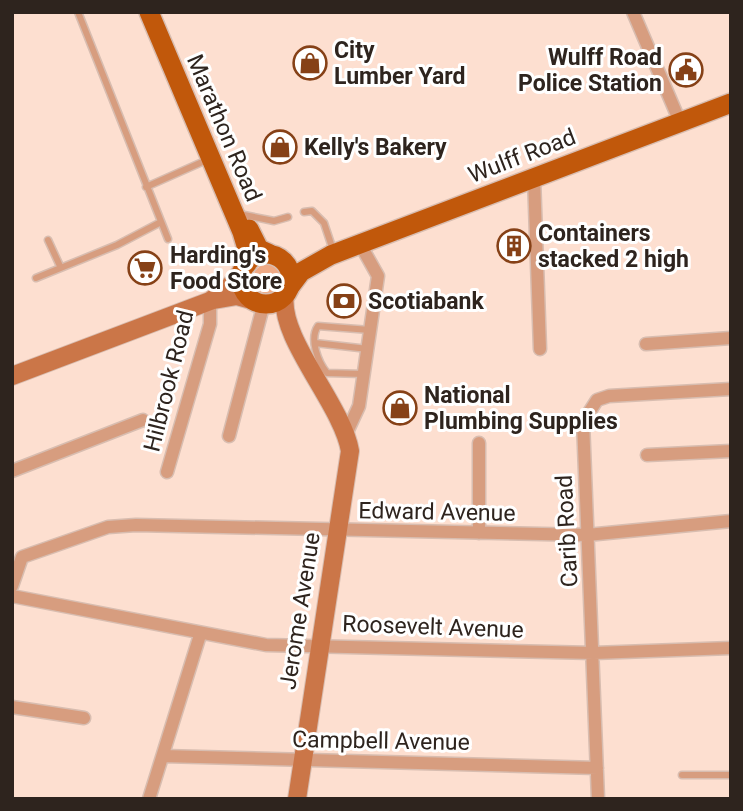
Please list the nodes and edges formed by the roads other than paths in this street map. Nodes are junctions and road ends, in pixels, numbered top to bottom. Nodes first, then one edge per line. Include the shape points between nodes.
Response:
1 (78, 12) edge
2 (149, 12) edge
3 (158, 12) edge
4 (633, 12) edge
5 (731, 103) edge
6 (680, 122) junction
7 (211, 158) junction
8 (534, 178) junction
9 (146, 187) junction
10 (304, 212) dead end
11 (244, 215) junction
12 (288, 218) dead end
13 (161, 222) junction
14 (169, 239) dead end
15 (48, 240) dead end
16 (360, 244) junction
17 (272, 255) junction
18 (333, 255) junction
19 (246, 265) junction
20 (60, 266) junction
21 (36, 278) dead end
22 (273, 298) junction
23 (210, 300) junction
24 (370, 330) junction
25 (731, 338) edge
26 (315, 343) junction
27 (646, 344) dead end
28 (368, 349) junction
29 (540, 349) dead end
30 (364, 374) junction
31 (12, 376) edge
32 (731, 389) edge
33 (143, 420) dead end
34 (346, 432) junction
35 (229, 436) dead end
36 (479, 443) dead end
37 (731, 451) edge
38 (647, 455) dead end
39 (12, 471) edge
40 (167, 472) dead end
41 (731, 521) edge
42 (337, 532) junction
43 (479, 533) junction
44 (587, 535) junction
45 (17, 559) edge
46 (12, 586) edge
47 (12, 596) edge
48 (200, 635) junction
49 (319, 645) junction
50 (731, 648) edge
51 (594, 653) junction
52 (12, 707) edge
53 (85, 719) dead end
54 (163, 756) junction
55 (301, 759) junction
56 (597, 768) junction
57 (682, 775) dead end
58 (731, 775) edge
59 (149, 799) edge
60 (297, 799) edge
61 (598, 799) edge

1 - 9 lane
2 - 7 main road, Marathon Road
3 - 11 main road, Marathon Road
4 - 6 street
5 - 6 main road, Wulff Road
6 - 8 main road, Wulff Road
7 - 9 lane
7 - 19 main road, Marathon Road via 245,240
8 - 16 main road, Wulff Road
8 - 29 street
9 - 13 lane
10 - 18 lane via 319,214
11 - 12 lane via 274,221
11 - 17 main road, Marathon Road via 257,247
13 - 14 lane
13 - 20 lane via 117,245
15 - 20 lane
16 - 18 main road, Wulff Road
16 - 24 street, Jerome Avenue via 378,276
17 - 18 main road, Wulff Road via 286,260
17 - 19 main road via 255,257
17 - 22 main road via 290,272
18 - 22 main road, Wulff Road via 301,272
19 - 22 main road via 244,290
19 - 23 street via 229,287
20 - 21 lane
22 - 23 street
22 - 34 street, Jerome Avenue
22 - 35 street
23 - 31 street
23 - 40 street, Hilbrook Road via 210,324
24 - 26 lane via 318,326
24 - 28 street, Jerome Avenue
25 - 27 street
26 - 28 lane
26 - 30 lane via 327,373
28 - 30 street, Jerome Avenue
30 - 34 street, Jerome Avenue via 359,407
32 - 44 street, Carib Road via 597,400 583,422
33 - 39 street
34 - 42 street, Jerome Avenue via 350,451
36 - 43 street
37 - 38 street
41 - 44 street, Edward Avenue
42 - 43 street, Edward Avenue
42 - 45 street, Edward Avenue via 108,527
42 - 49 street, Jerome Avenue
43 - 44 street, Edward Avenue
44 - 51 street, Carib Road
45 - 46 street, Edward Avenue
47 - 48 street, Roosevelt Avenue
48 - 49 street, Roosevelt Avenue via 266,645
48 - 54 street
49 - 51 street, Roosevelt Avenue
49 - 55 street, Jerome Avenue
50 - 51 street, Roosevelt Avenue
51 - 56 street, Carib Road
52 - 53 street
54 - 55 street, Campbell Avenue
54 - 59 street
55 - 56 street, Campbell Avenue
55 - 60 street, Jerome Avenue
56 - 61 street, Carib Road
57 - 58 lane

